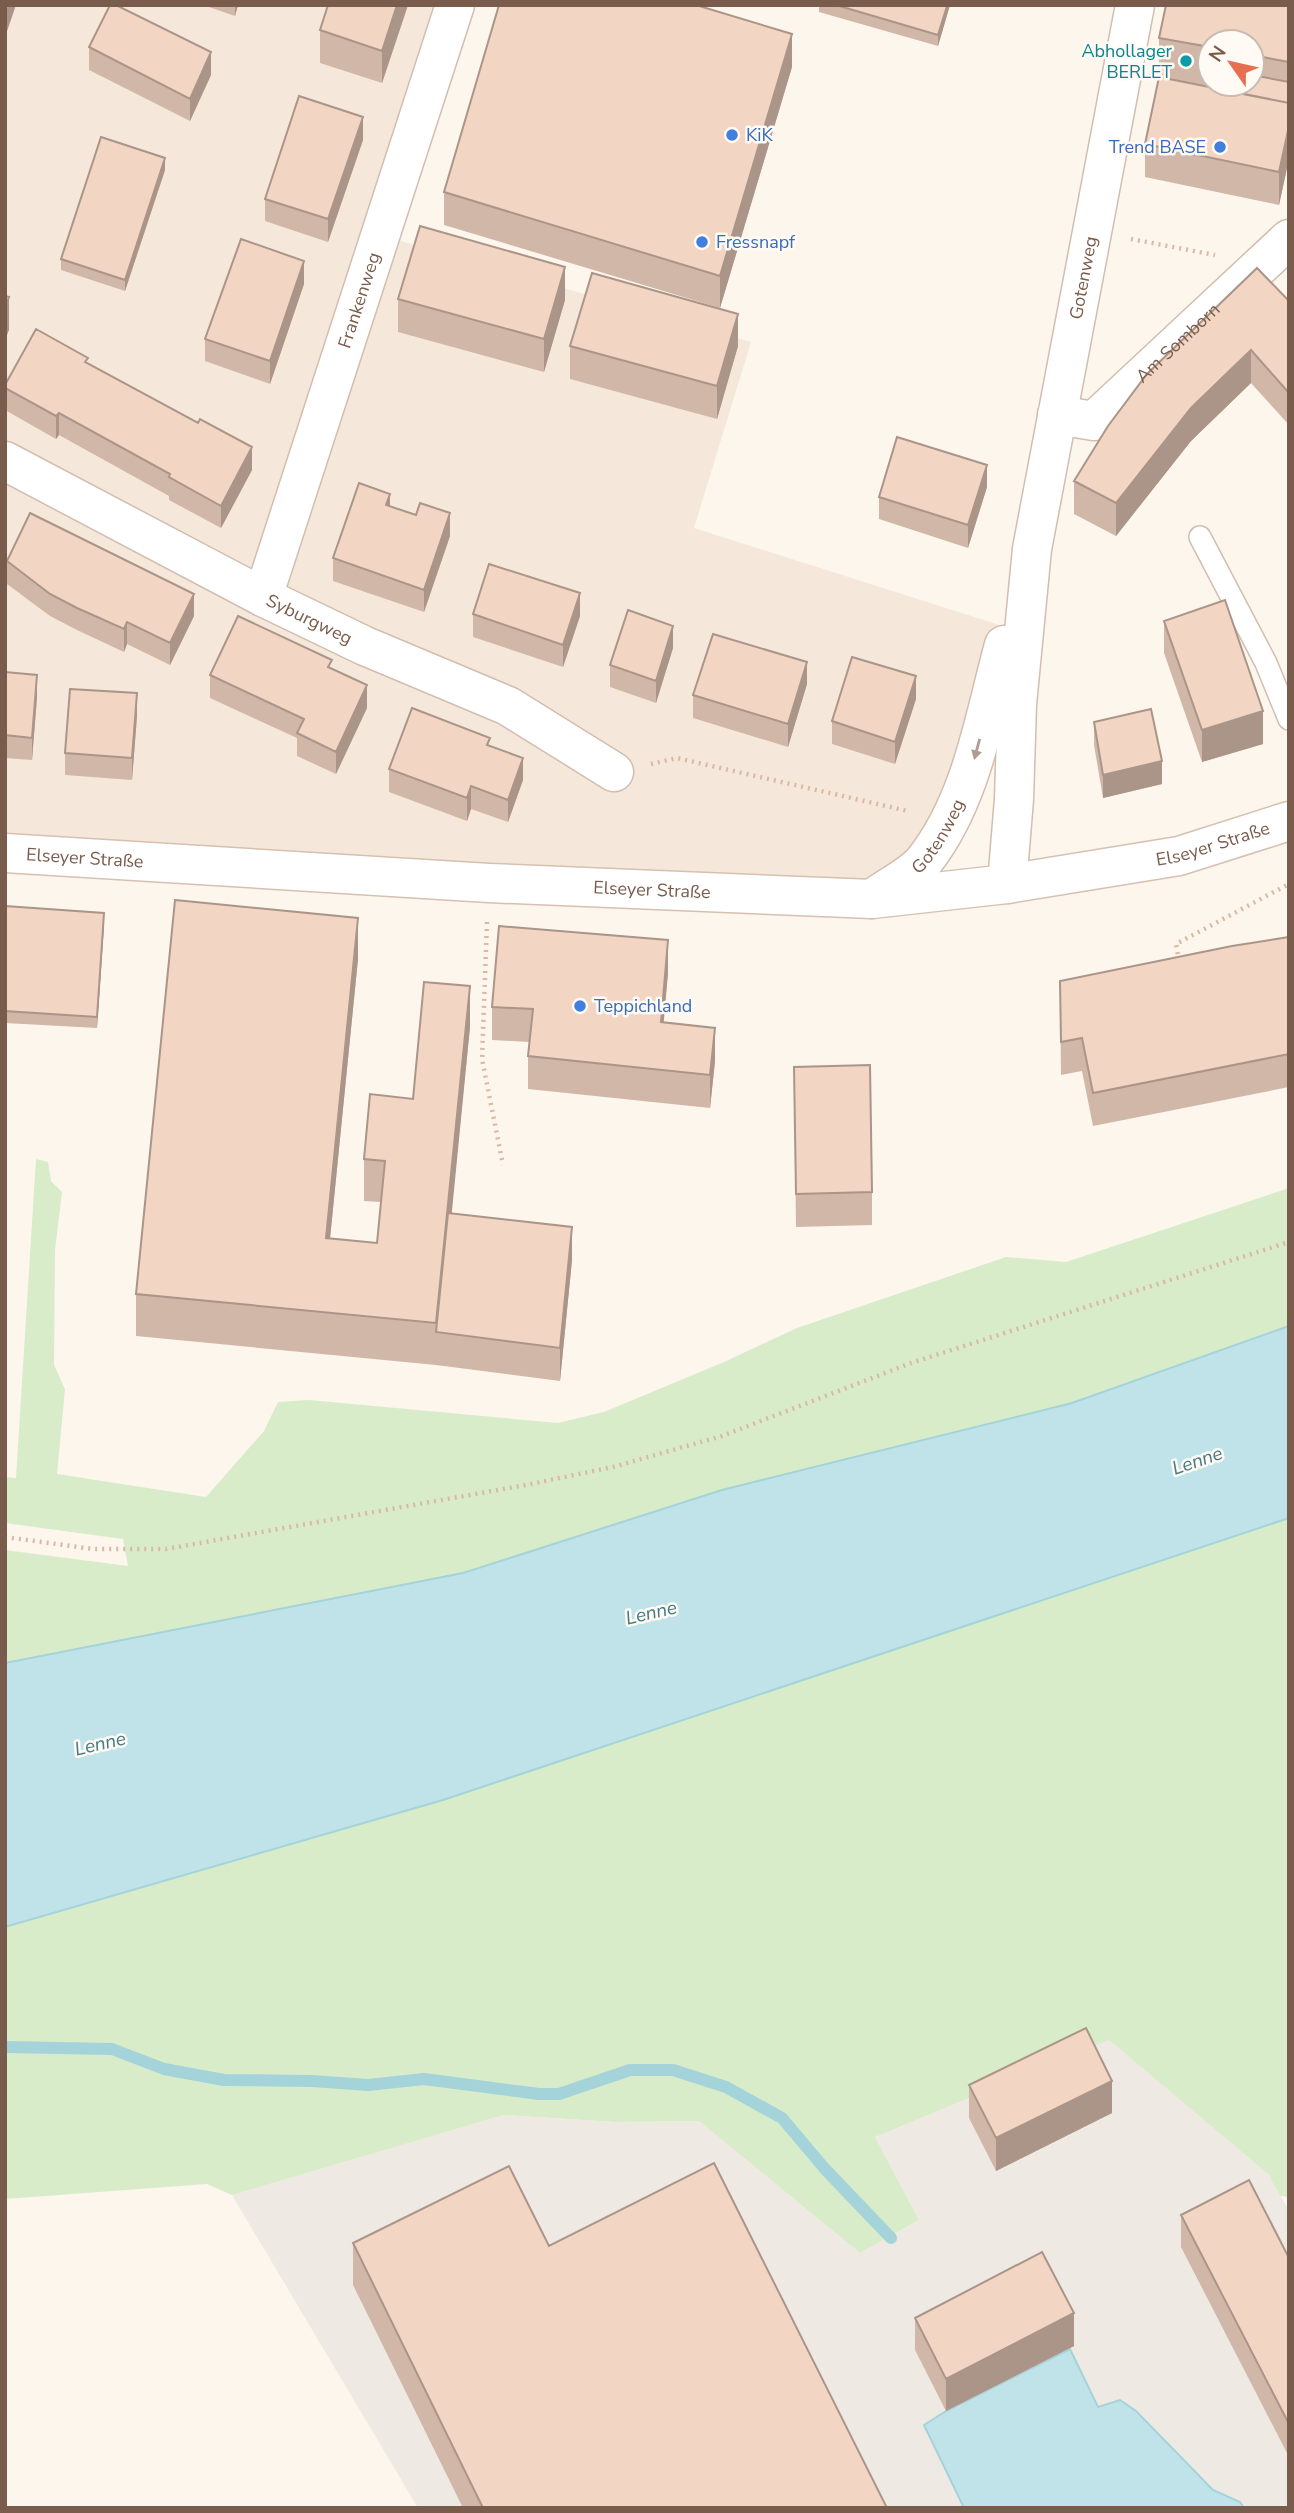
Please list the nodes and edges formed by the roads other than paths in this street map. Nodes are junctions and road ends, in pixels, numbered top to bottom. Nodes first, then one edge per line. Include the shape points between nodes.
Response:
1 (455, 5) edge
2 (1135, 5) edge
3 (1275, 251) edge
4 (1057, 415) junction
5 (5, 461) edge
6 (1200, 537) dead end
7 (1032, 549) junction
8 (263, 597) junction
9 (1289, 719) edge
10 (614, 772) road end
11 (1289, 821) edge
12 (5, 853) edge
13 (1007, 884) junction
14 (872, 899) junction

1 - 8 street, Frankenweg
2 - 4 street, Gotenweg
3 - 4 street, Am Somborn via 1094,421
4 - 7 street, Gotenweg
5 - 8 street, Syburgweg
6 - 9 lane via 1266,663
7 - 13 street, Gotenweg via 1018,683
7 -> 14 street, Gotenweg via 975,758 950,821 922,863
8 - 10 street, Syburgweg via 508,706
11 - 13 street, Elseyer Straße via 1179,856
12 - 14 street, Elseyer Straße via 489,883
13 - 14 street, Elseyer Straße

